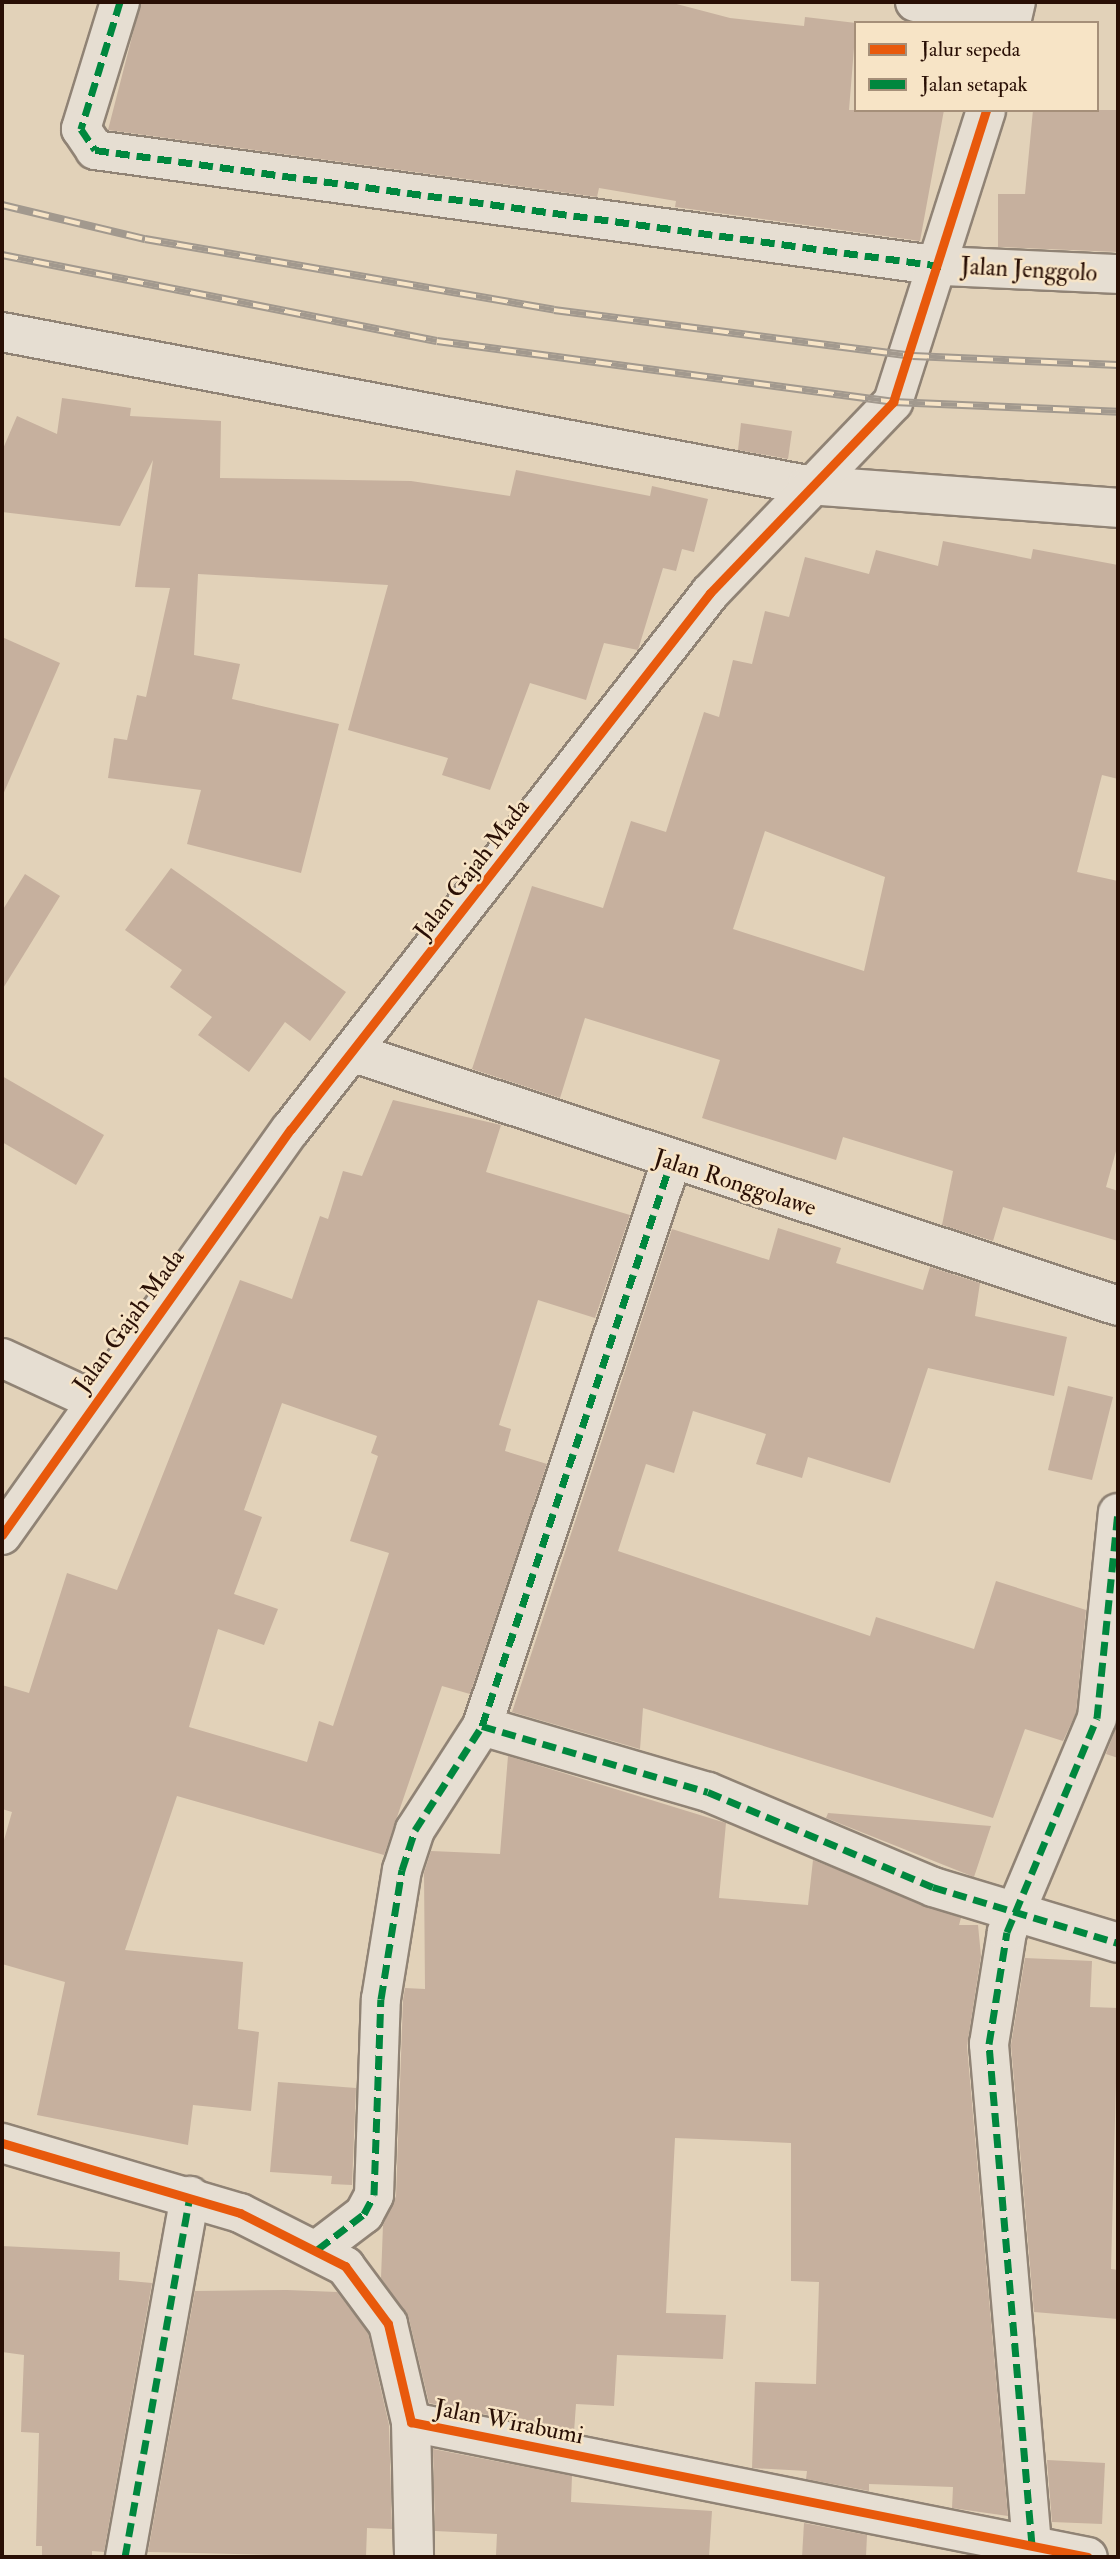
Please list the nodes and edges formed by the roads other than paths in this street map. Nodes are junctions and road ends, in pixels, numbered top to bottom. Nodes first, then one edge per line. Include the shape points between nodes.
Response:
1 (120, 2) edge
2 (915, 2) edge
3 (1016, 2) edge
4 (1000, 21) edge
5 (1010, 21) edge
6 (985, 112) edge
7 (941, 266) junction
8 (1118, 274) edge
9 (2, 332) edge
10 (807, 485) junction
11 (1118, 508) edge
12 (354, 1053) junction
13 (670, 1162) junction
14 (1118, 1306) edge
15 (2, 1358) edge
16 (95, 1401) junction
17 (1118, 1513) edge
18 (2, 1535) edge
19 (482, 1726) junction
20 (1015, 1916) junction
21 (1118, 1942) edge
22 (2, 2143) edge
23 (190, 2196) junction
24 (318, 2249) junction
25 (411, 2422) junction
26 (1032, 2545) junction
27 (125, 2557) edge
28 (414, 2557) edge
29 (1088, 2557) edge

1 - 7 street, Jalan Jenggolo via 81,129 95,150
2 - 4 street
3 - 5 street
6 - 7 street, Jalan Gajah Mada
7 - 8 street, Jalan Jenggolo
7 - 10 street, Jalan Gajah Mada via 893,402
9 - 10 street
10 - 11 street
10 - 12 street, Jalan Gajah Mada via 710,593
12 - 13 street, Jalan Ronggolawe
12 - 16 street, Jalan Gajah Mada via 291,1129
13 - 14 street, Jalan Ronggolawe
13 - 19 street
15 - 16 street
16 - 18 street, Jalan Gajah Mada
17 - 20 street via 1097,1718
19 - 20 street via 708,1793
19 - 24 street via 415,1830 402,1870 381,1999 374,2195 364,2214
20 - 21 street
20 - 26 street via 997,1965 989,2043
22 - 23 street, Jalan Wirabumi
23 - 24 street, Jalan Wirabumi via 273,2224
23 - 27 street
24 - 25 street, Jalan Wirabumi via 345,2266 388,2324
25 - 26 street, Jalan Wirabumi
25 - 28 street
26 - 29 street, Jalan Wirabumi

